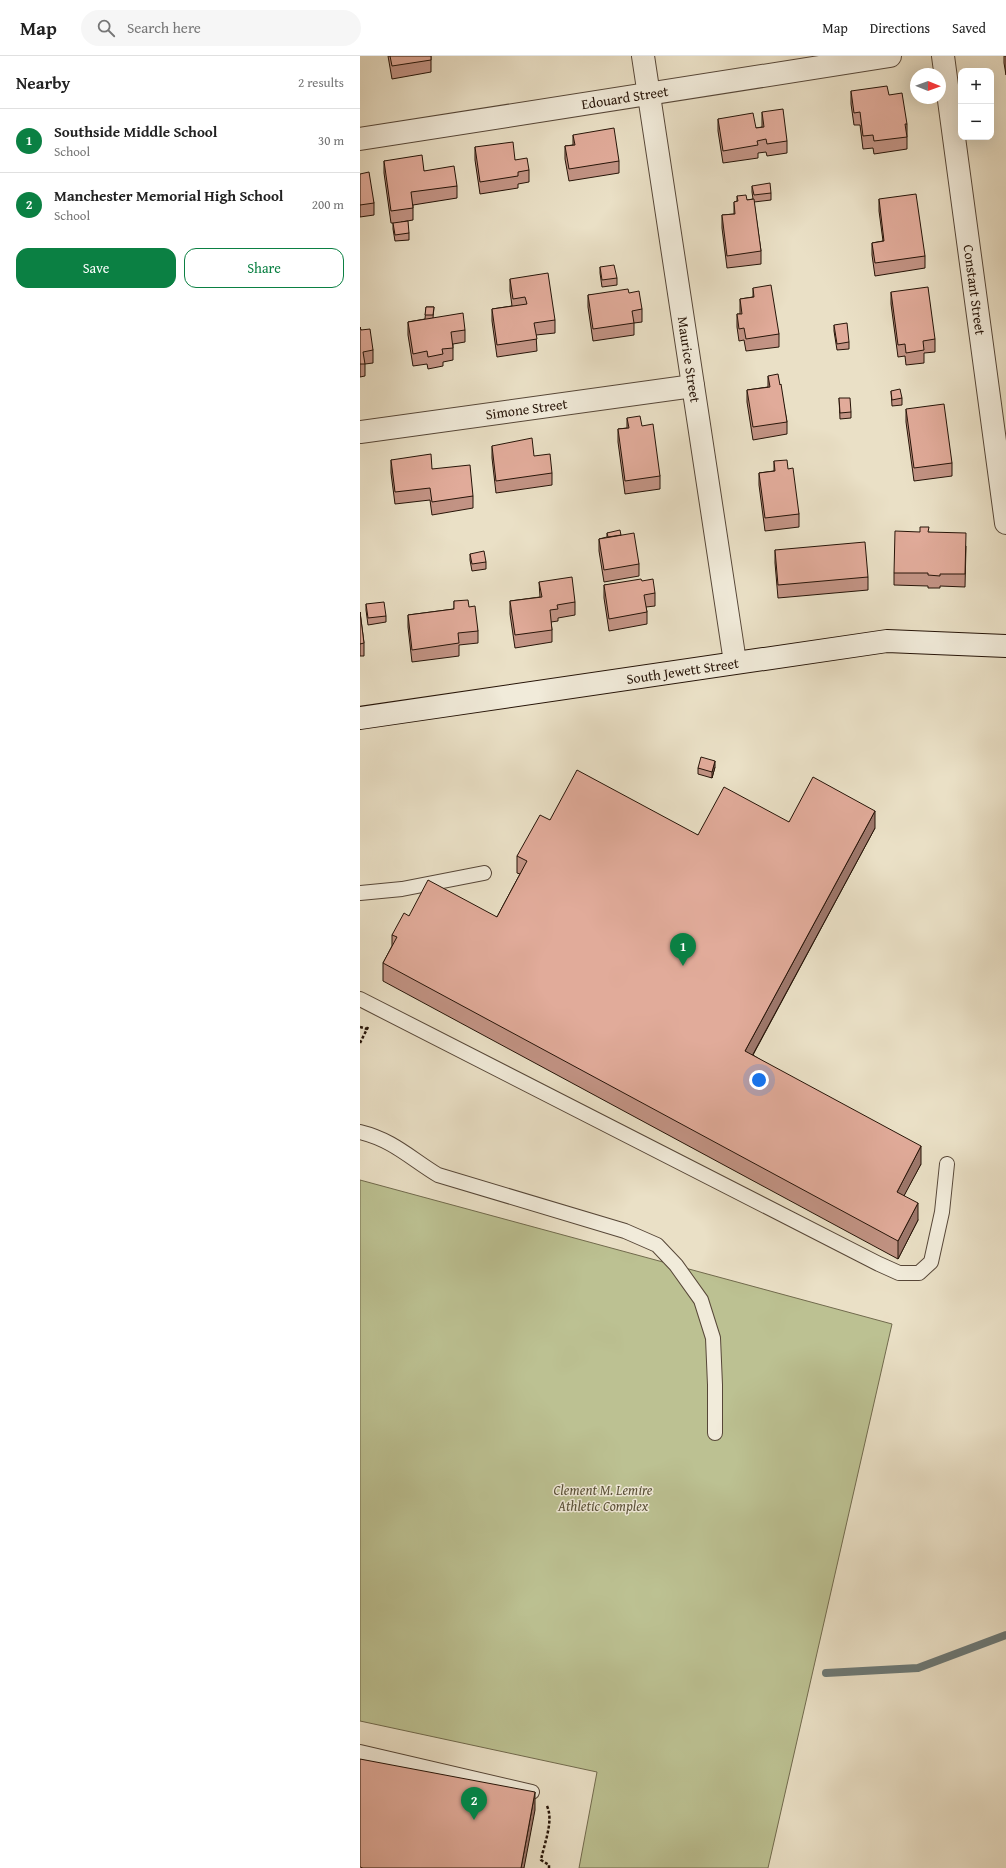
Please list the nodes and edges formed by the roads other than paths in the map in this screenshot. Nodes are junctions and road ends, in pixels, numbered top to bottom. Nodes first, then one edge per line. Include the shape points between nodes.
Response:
1 (643, 56) edge
2 (890, 56) edge
3 (943, 56) edge
4 (649, 94) junction
5 (360, 139) edge
6 (693, 386) junction
7 (360, 432) edge
8 (1006, 523) edge
9 (1006, 646) edge
10 (735, 662) junction
11 (360, 718) edge
12 (484, 873) dead end
13 (360, 893) edge
14 (360, 1000) edge
15 (360, 1132) edge
16 (947, 1164) dead end
17 (716, 1433) dead end
18 (360, 1752) edge
19 (532, 1792) edge

1 - 4 street, Maurice Street
2 - 4 street, Edouard Street
3 - 8 street, Constant Street
4 - 5 street, Edouard Street
4 - 6 street, Maurice Street
6 - 7 street, Simone Street
6 - 10 street, Maurice Street
9 - 10 street, South Jewett Street via 887,641
10 - 11 street, South Jewett Street
12 - 13 lane via 402,889
14 - 16 lane via 899,1273 918,1273 931,1262 942,1212
15 - 17 lane via 395,1145 438,1176 625,1231 657,1245 676,1265 701,1300 713,1338
18 - 19 lane

